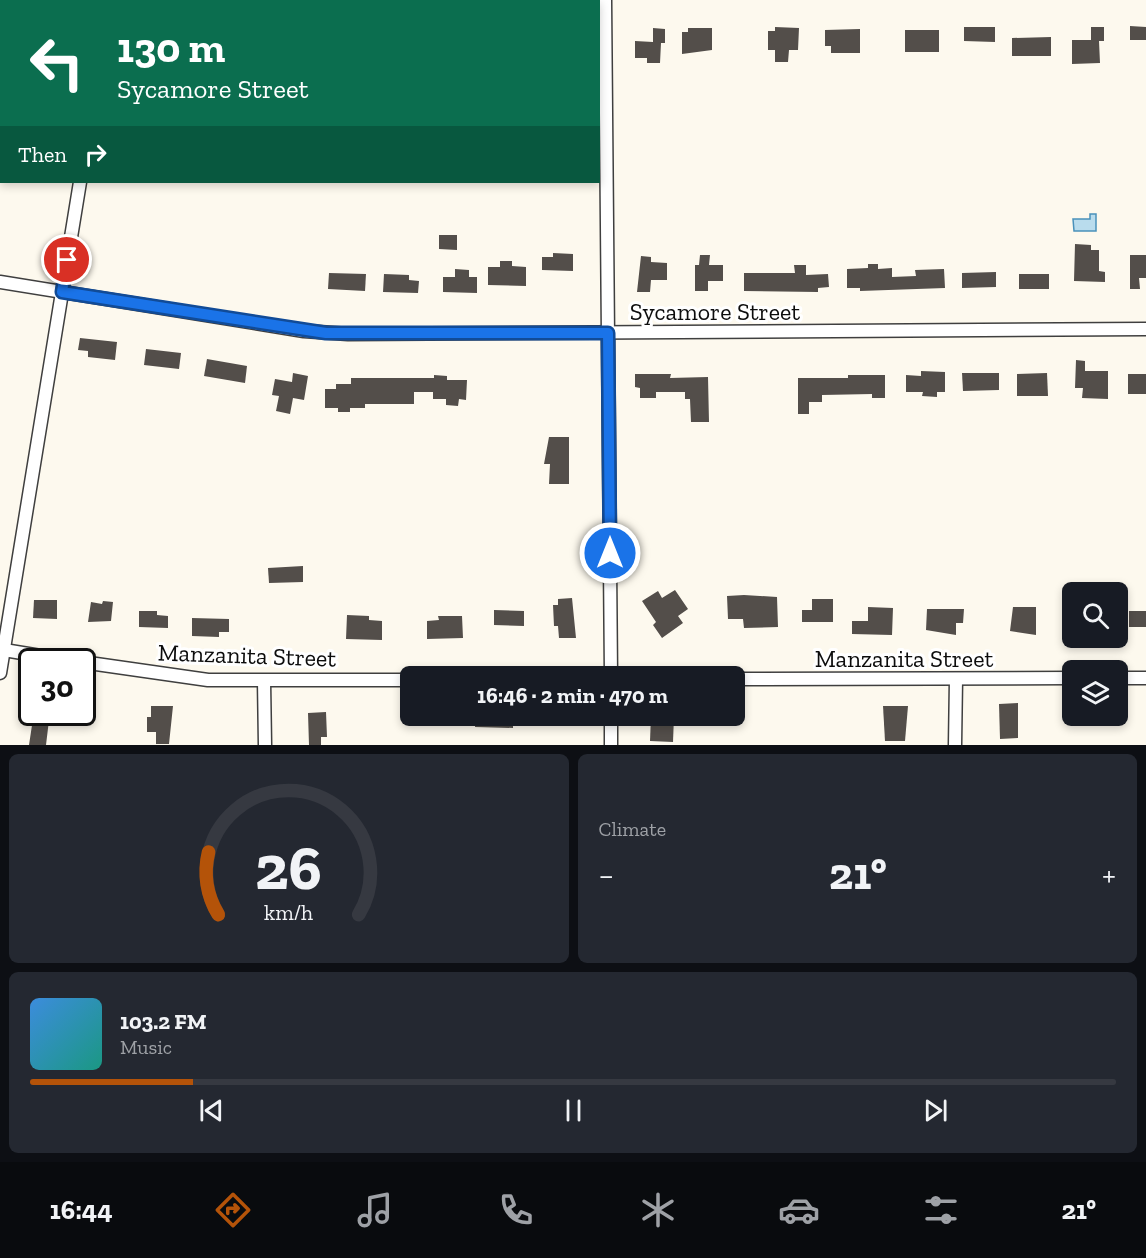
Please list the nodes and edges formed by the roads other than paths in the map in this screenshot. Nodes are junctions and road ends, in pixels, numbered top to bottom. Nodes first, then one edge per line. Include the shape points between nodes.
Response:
1 (605, 0) edge
2 (80, 183) edge
3 (0, 282) edge
4 (62, 292) junction
5 (1146, 329) edge
6 (608, 333) junction
7 (4, 650) junction
8 (18, 652) edge
9 (96, 664) edge
10 (610, 666) edge
11 (0, 673) edge
12 (1062, 678) edge
13 (1128, 678) edge
14 (1146, 678) edge
15 (745, 679) edge
16 (956, 679) junction
17 (400, 680) edge
18 (264, 681) junction
19 (611, 726) edge
20 (265, 745) edge
21 (611, 745) edge
22 (955, 745) edge

1 - 6 street
2 - 4 street
3 - 4 street, Sycamore Street
4 - 6 street, Sycamore Street via 326,333
4 - 7 street
5 - 6 street, Sycamore Street
6 - 10 street
7 - 8 street
7 - 11 street
9 - 18 street, Manzanita Street via 199,679
12 - 16 street, Manzanita Street
13 - 14 street
15 - 16 street, Manzanita Street
16 - 22 street
17 - 18 street, Manzanita Street
18 - 20 street
19 - 21 street

